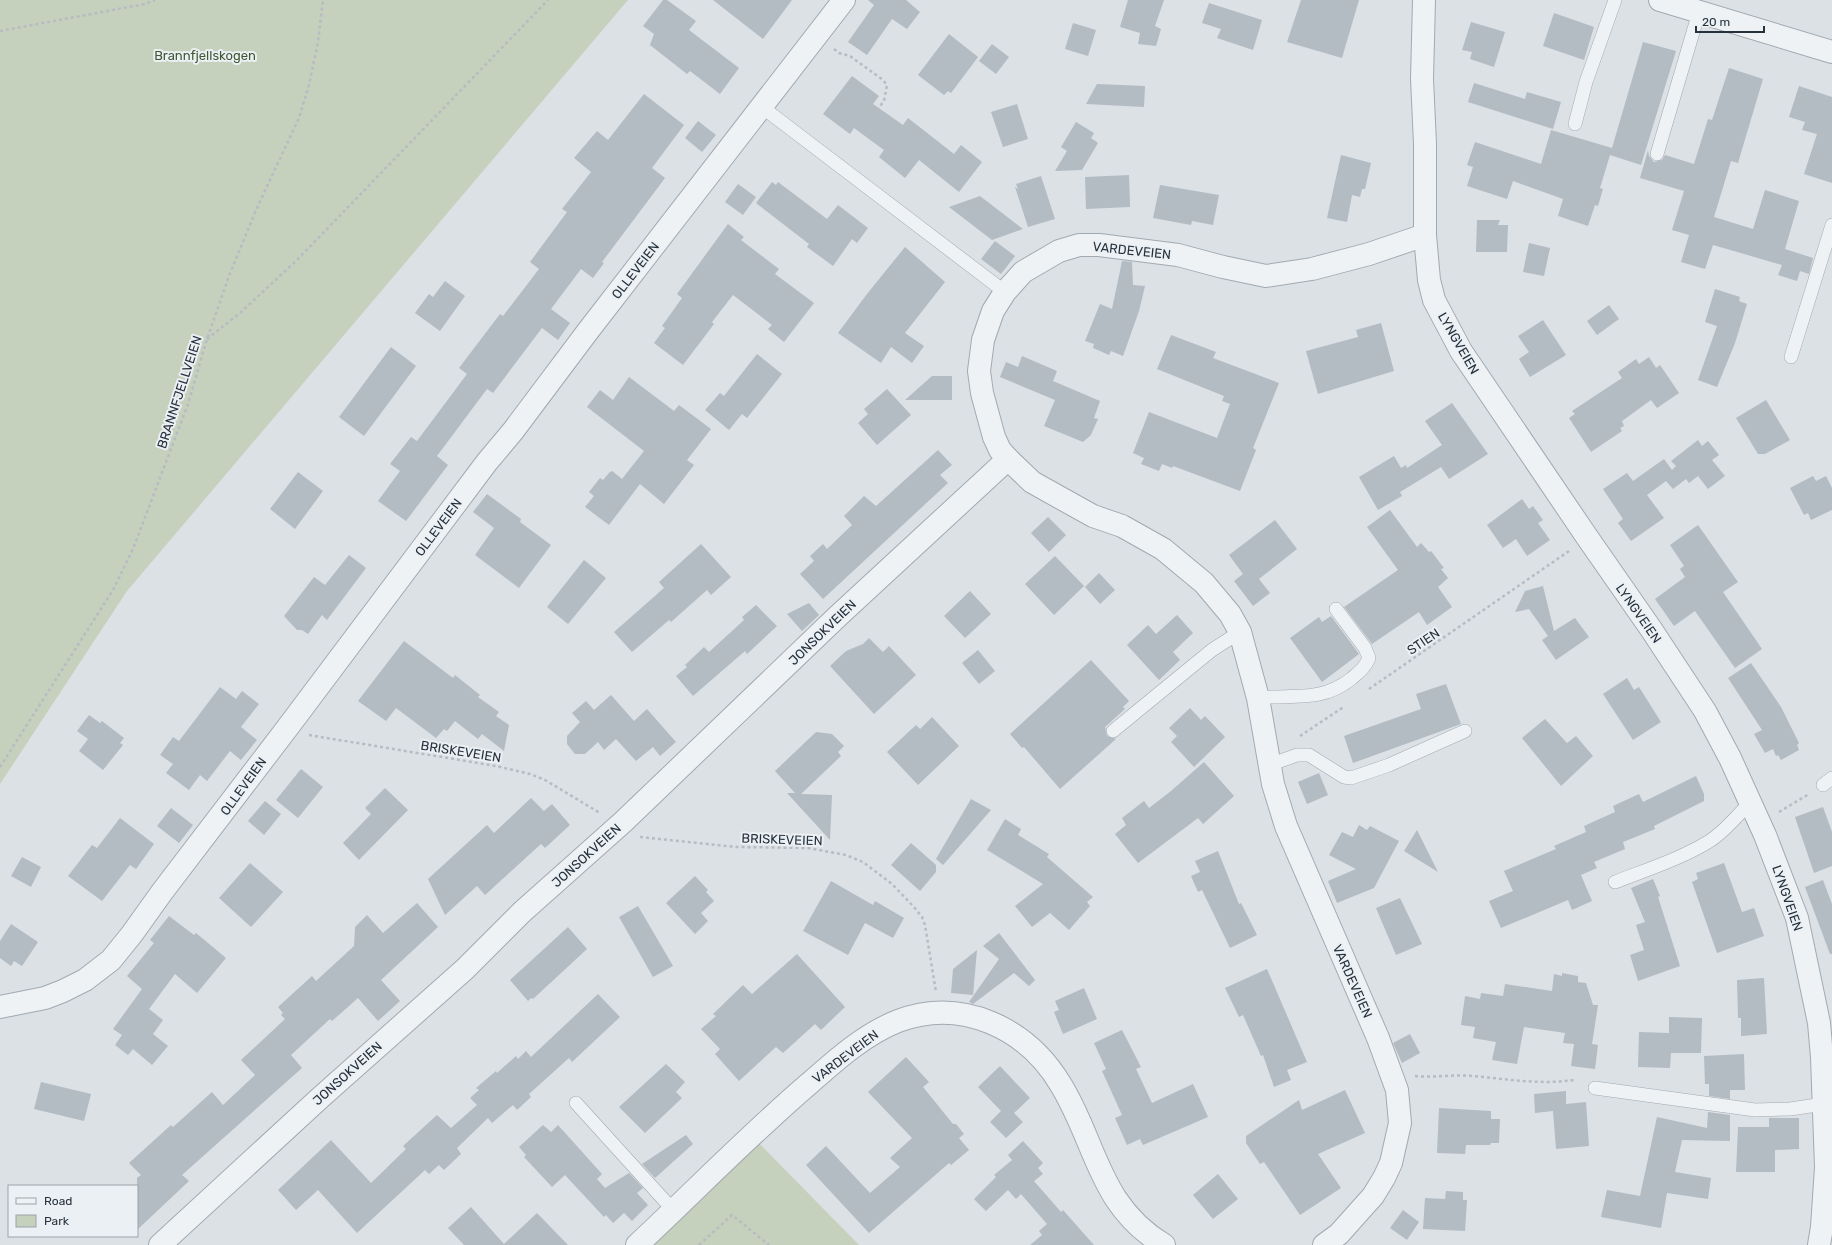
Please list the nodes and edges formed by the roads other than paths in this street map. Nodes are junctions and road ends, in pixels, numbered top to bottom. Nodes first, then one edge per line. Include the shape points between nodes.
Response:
1 (844, 0) edge
2 (1424, 0) edge
3 (1615, 0) edge
4 (1660, 0) edge
5 (1699, 12) junction
6 (1832, 52) edge
7 (762, 107) junction
8 (1574, 124) dead end
9 (1657, 154) dead end
10 (1832, 225) edge
11 (1425, 235) junction
12 (1005, 292) junction
13 (1791, 357) dead end
14 (1008, 459) junction
15 (1336, 610) dead end
16 (1240, 632) junction
17 (1258, 698) junction
18 (1113, 731) dead end
19 (1465, 731) dead end
20 (1269, 761) junction
21 (1751, 802) junction
22 (1615, 882) dead end
23 (0, 1007) edge
24 (1825, 1021) edge
25 (1595, 1088) dead end
26 (576, 1103) dead end
27 (1824, 1104) junction
28 (674, 1211) junction
29 (1825, 1233) edge
30 (1152, 1242) edge
31 (160, 1245) edge
32 (637, 1245) edge
33 (1324, 1245) edge

1 - 7 street, OLLEVEIEN
2 - 11 street, LYNGVEIEN via 1422,79
3 - 8 lane
4 - 5 street
5 - 6 street
5 - 9 lane
7 - 12 lane
7 - 23 street, OLLEVEIEN via 487,462 111,960 85,980 63,991 45,998
10 - 13 lane
11 - 12 street, VARDEVEIEN via 1340,262 1266,276 1178,255 1099,244 1079,245 1059,251 1023,272
11 - 21 street, LYNGVEIEN via 1429,280 1434,300 1461,351 1705,711
12 - 14 street, VARDEVEIEN via 993,311 983,340 979,371 994,437
14 - 16 street, VARDEVEIEN via 1032,482 1094,516 1122,526 1163,549 1204,583 1230,614
14 - 31 street, JONSOKVEIEN via 838,616 620,825 522,912 465,969 321,1096
15 - 17 lane via 1365,648 1369,658 1365,667 1339,688 1314,696
16 - 17 street, VARDEVEIEN
16 - 18 lane via 1226,639
17 - 20 street, VARDEVEIEN
19 - 20 lane via 1389,765 1351,778 1344,777 1309,755
20 - 33 street, VARDEVEIEN via 1286,826 1395,1081 1400,1123 1391,1163 1373,1196 1339,1234
21 - 22 lane via 1720,833 1708,841 1684,854
21 - 24 street, LYNGVEIEN via 1795,913
24 - 27 street, LYNGVEIEN via 1822,1057
25 - 27 lane via 1755,1110 1790,1109
26 - 28 lane
27 - 29 street, LYNGVEIEN
28 - 30 street, VARDEVEIEN via 785,1104 850,1050 897,1021 921,1014 957,1012 996,1024 1013,1034 1047,1064 1069,1098 1098,1168 1125,1214
28 - 32 street, VARDEVEIEN

